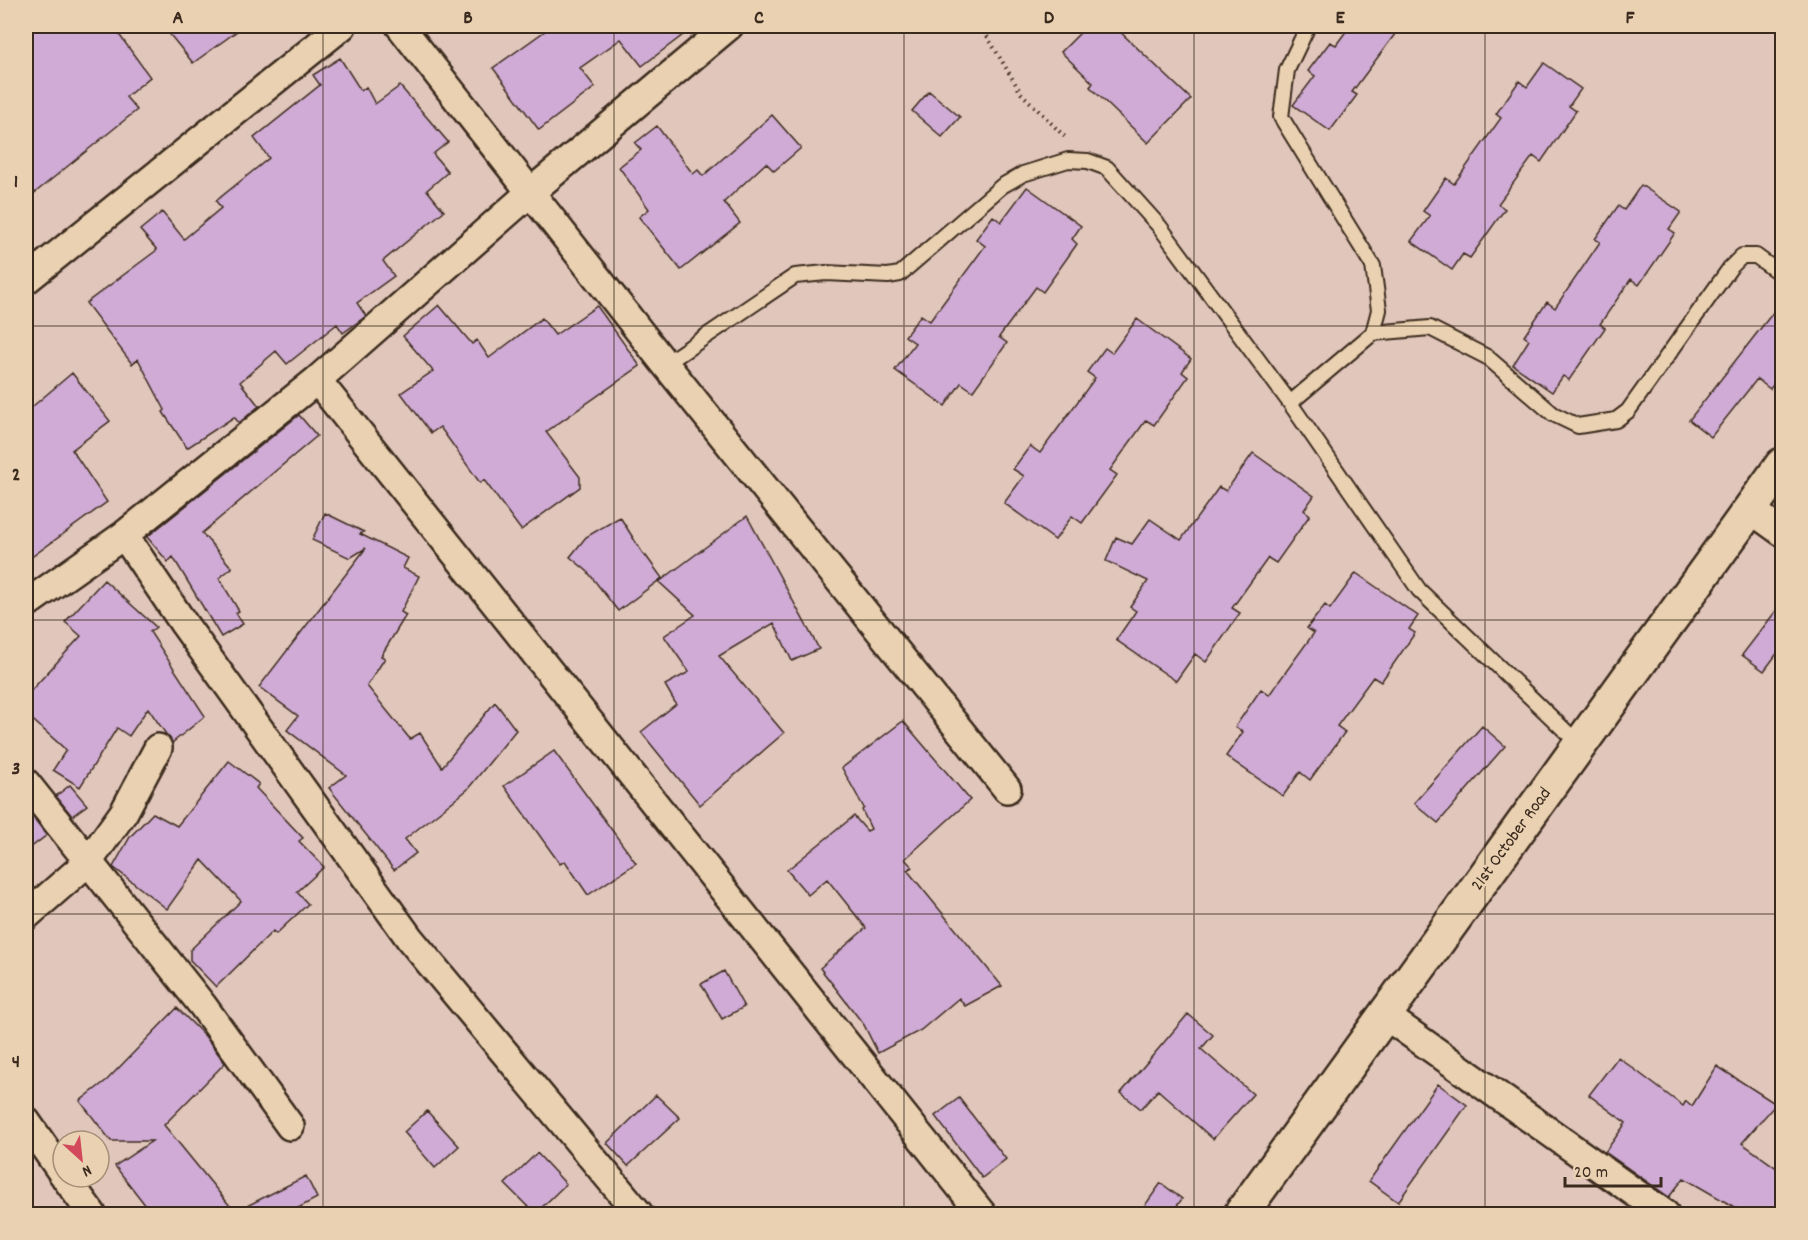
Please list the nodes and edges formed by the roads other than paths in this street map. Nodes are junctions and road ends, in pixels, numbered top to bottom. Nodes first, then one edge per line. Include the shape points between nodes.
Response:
1 (342, 26) edge
2 (400, 26) edge
3 (729, 26) edge
4 (1308, 26) edge
5 (532, 191) junction
6 (1782, 275) edge
7 (26, 280) edge
8 (1372, 333) junction
9 (665, 364) junction
10 (317, 380) junction
11 (1290, 403) junction
12 (1782, 465) edge
13 (1750, 509) junction
14 (1782, 532) edge
15 (124, 535) junction
16 (26, 604) edge
17 (1580, 745) junction
18 (158, 748) dead end
19 (26, 783) edge
20 (1007, 789) dead end
21 (88, 862) junction
22 (26, 916) edge
23 (1386, 1016) junction
24 (26, 1122) edge
25 (290, 1126) dead end
26 (51, 1158) edge
27 (73, 1189) edge
28 (92, 1215) edge
29 (639, 1215) edge
30 (982, 1215) edge
31 (1241, 1215) edge
32 (1649, 1215) edge
33 (1665, 1215) edge

1 - 7 street
2 - 5 street
3 - 5 street
4 - 8 lane via 1287,70 1281,117 1373,266 1379,310
5 - 9 street
5 - 10 street
6 - 8 lane via 1756,256 1742,256 1628,411 1616,420 1595,425 1578,426 1553,414 1486,357 1430,328
8 - 11 lane
9 - 11 lane via 795,276 900,274 1002,186 1023,174 1068,160 1088,161 1107,168 1160,227
9 - 20 street
10 - 15 street
10 - 30 street
11 - 17 lane via 1419,590
12 - 13 main road, 21st October Road
13 - 14 street
13 - 17 main road, 21st October Road
15 - 16 street
15 - 29 street via 410,939
17 - 23 main road, 21st October Road
18 - 21 street via 124,812
19 - 21 street
21 - 22 street
21 - 25 street via 203,1006
23 - 31 main road, 21st October Road
23 - 32 street
23 - 33 street
24 - 26 street
27 - 28 street

